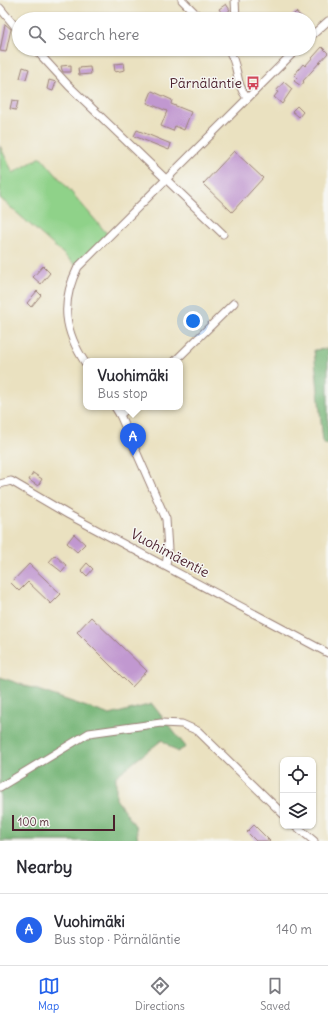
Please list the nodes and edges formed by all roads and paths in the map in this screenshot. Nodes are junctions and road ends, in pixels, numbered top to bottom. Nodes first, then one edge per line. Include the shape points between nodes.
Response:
1 (182, 0) edge
2 (235, 0) edge
3 (0, 8) edge
4 (194, 12) edge
5 (236, 12) edge
6 (328, 21) edge
7 (12, 23) edge
8 (316, 32) edge
9 (41, 56) edge
10 (232, 56) edge
11 (290, 56) edge
12 (247, 98) junction
13 (167, 179) junction
14 (223, 234) dead end
15 (234, 303) dead end
16 (178, 358) edge
17 (83, 359) edge
18 (117, 410) edge
19 (126, 410) edge
20 (120, 415) junction
21 (0, 484) edge
22 (166, 566) junction
23 (328, 653) edge
24 (0, 787) edge
25 (280, 811) edge
26 (300, 829) edge
27 (314, 841) edge

1 - 4 street
2 - 5 street
3 - 7 street
6 - 8 street
9 - 13 street
10 - 12 street via 237,67 239,85
11 - 12 street
12 - 13 street
13 - 14 street
13 - 17 street via 78,267 70,283 66,308 68,325 74,344
15 - 16 street
18 - 20 street
19 - 20 street
20 - 22 street via 166,519
21 - 22 street, Vuohimäentie via 11,481
22 - 23 street, Vuohimäentie
24 - 25 street via 89,733 161,723 182,724 198,731
26 - 27 street

